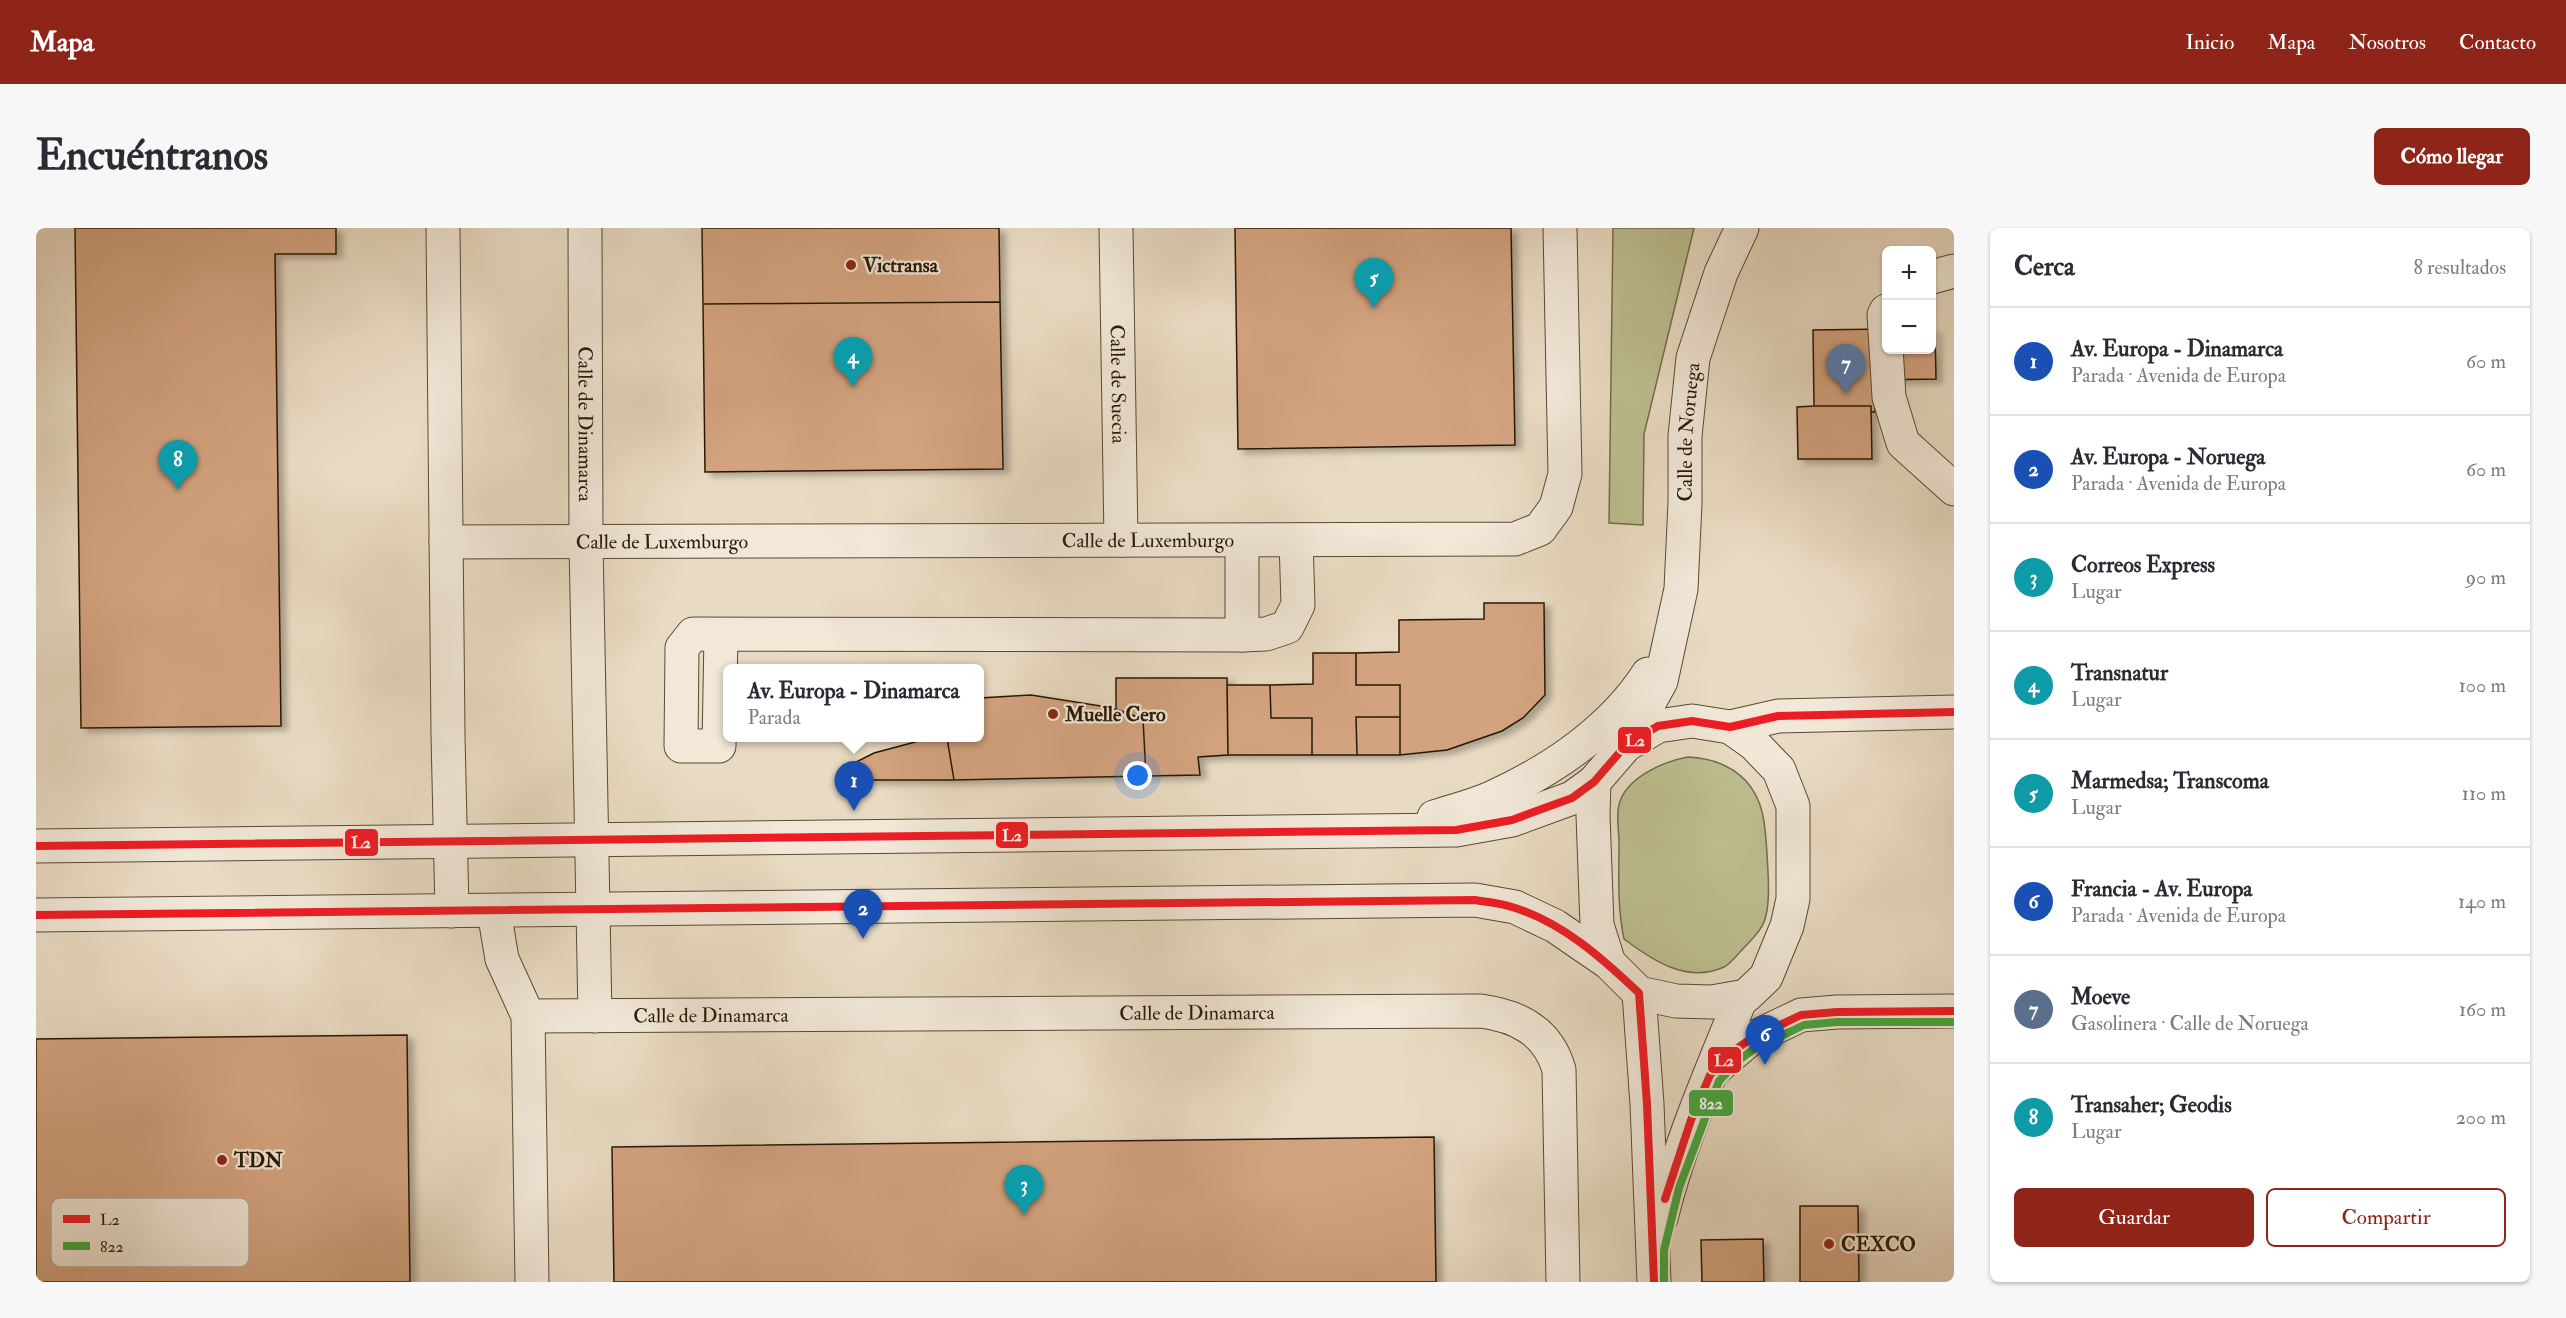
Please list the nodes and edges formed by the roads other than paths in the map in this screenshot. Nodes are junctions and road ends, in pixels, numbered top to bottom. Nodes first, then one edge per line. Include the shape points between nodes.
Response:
1 (443, 228) edge
2 (585, 228) edge
3 (1116, 228) edge
4 (1560, 228) edge
5 (1742, 228) edge
6 (1954, 271) edge
7 (1936, 276) edge
8 (1886, 354) edge
9 (1954, 489) edge
10 (1121, 540) junction
11 (1296, 540) junction
12 (1242, 541) junction
13 (446, 542) junction
14 (586, 542) junction
15 (721, 635) dead end
16 (1242, 635) junction
17 (1669, 643) junction
18 (1954, 712) edge
19 (1730, 727) junction
20 (1626, 745) junction
21 (1594, 782) junction
22 (1343, 832) junction
23 (450, 841) junction
24 (590, 842) junction
25 (36, 846) edge
26 (594, 909) junction
27 (452, 911) junction
28 (494, 911) junction
29 (36, 915) edge
30 (1609, 963) junction
31 (1639, 993) junction
32 (1744, 997) junction
33 (1954, 1011) edge
34 (1837, 1012) junction
35 (528, 1016) junction
36 (595, 1016) junction
37 (1710, 1075) junction
38 (1653, 1249) junction
39 (532, 1282) edge
40 (1563, 1282) edge
41 (1654, 1282) edge

1 - 13 street
2 - 14 street, Calle de Dinamarca
3 - 10 street, Calle de Suecia
4 - 11 street, Calle de Luxemburgo via 1565,474 1556,507 1540,529 1515,539
5 - 17 street, Calle de Noruega via 1721,273 1693,358 1685,436 1681,589
6 - 7 street
8 - 9 street via 1889,398 1903,444
10 - 12 street, Calle de Luxemburgo
10 - 14 street, Calle de Luxemburgo
11 - 12 street, Calle de Luxemburgo
11 - 16 street via 1298,606 1287,627 1266,634
12 - 16 street
13 - 14 street, Calle de Luxemburgo
13 - 23 street
14 - 24 street, Calle de Dinamarca
15 - 16 street
17 - 20 street, Calle de Noruega via 1660,681
17 - 22 street, Calle de Noruega via 1613,717 1564,759 1490,799 1430,818
18 - 19 street via 1779,716
19 - 20 street via 1692,721 1658,726
19 - 32 street via 1754,744 1779,770 1793,806 1793,899 1787,926 1766,977
20 - 21 street
21 - 22 street via 1572,798 1512,820 1456,830
21 - 30 street via 1597,925
22 - 24 street
23 - 24 street
23 - 25 street
23 - 27 street
24 - 26 street, Calle de Dinamarca
26 - 28 street
26 - 30 street via 1475,900 1515,908 1555,926
26 - 36 street, Calle de Dinamarca
27 - 28 street
27 - 29 street
28 - 35 street via 502,959
30 - 31 street
31 - 32 street via 1676,1001 1713,1002
31 - 38 street
32 - 34 street
32 - 37 street
33 - 34 street
34 - 37 street via 1801,1015 1765,1032 1732,1052
35 - 36 street, Calle de Dinamarca
35 - 39 street
36 - 40 street, Calle de Dinamarca via 1481,1011 1510,1017 1543,1037 1559,1070
37 - 38 street via 1669,1185
38 - 41 street

